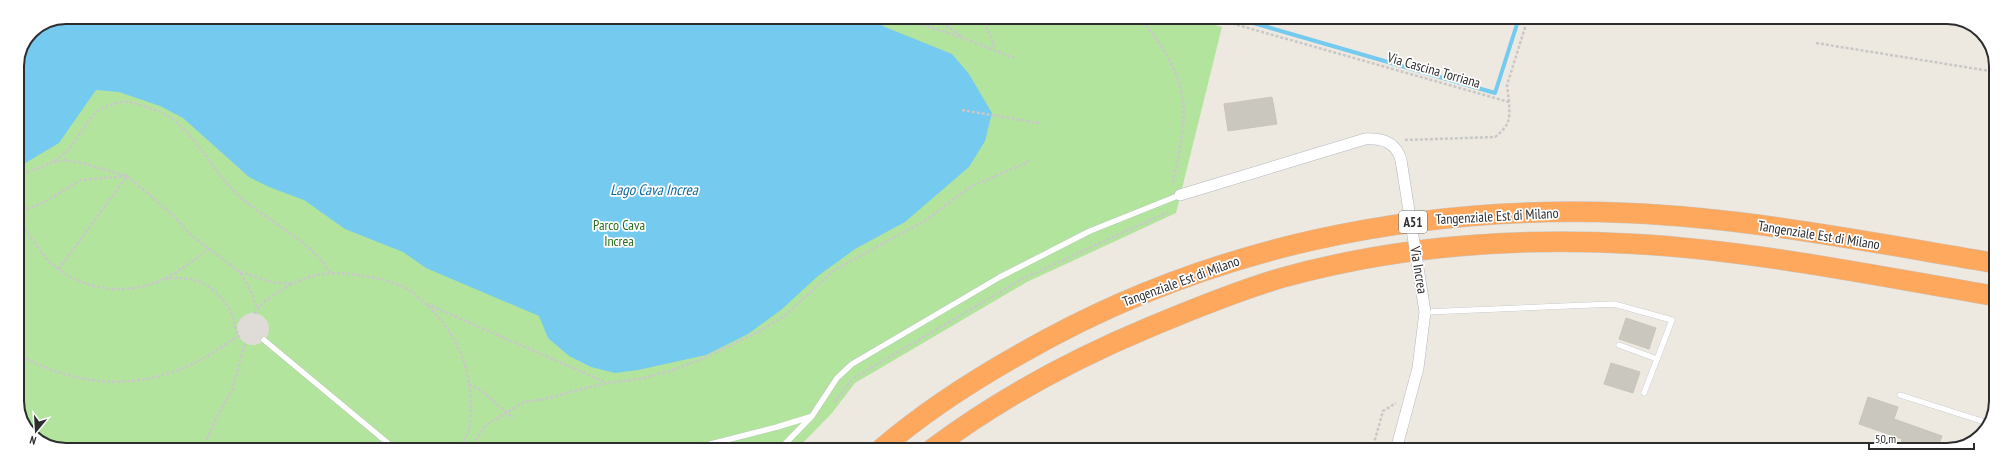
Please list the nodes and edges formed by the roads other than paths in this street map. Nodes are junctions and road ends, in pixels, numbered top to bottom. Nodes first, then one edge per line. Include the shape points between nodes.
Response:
1 (1176, 194) joint
2 (1989, 262) edge
3 (1989, 295) edge
4 (1425, 312) junction
5 (264, 340) dead end
6 (1619, 345) dead end
7 (1657, 359) junction
8 (1644, 393) dead end
9 (1900, 395) dead end
10 (812, 416) junction
11 (1983, 422) edge
12 (388, 443) edge
13 (714, 443) edge
14 (786, 443) edge
15 (889, 443) edge
16 (941, 443) edge
17 (1398, 443) edge

1 - 4 street, Via Increa, bridge via 1365,139 1374,138 1392,144 1401,160
1 - 10 lane via 1090,232 1000,277 852,364 838,378
2 - 15 highway, Tangenziale Est di Milano / A51 via 1773,227 1630,213 1500,214 1450,217 1373,228 1295,244 1232,261 1176,280 1092,315 1038,343 962,389
3 - 16 highway, Tangenziale Est di Milano / A51 via 1753,256 1644,245 1539,242 1483,244 1402,253 1321,268 1200,306 1072,362 1025,388
4 - 7 lane via 1614,304 1672,320
4 - 17 street, Via Increa via 1418,368
5 - 12 lane
6 - 7 lane
7 - 8 lane
9 - 11 lane
10 - 13 lane
10 - 14 lane

